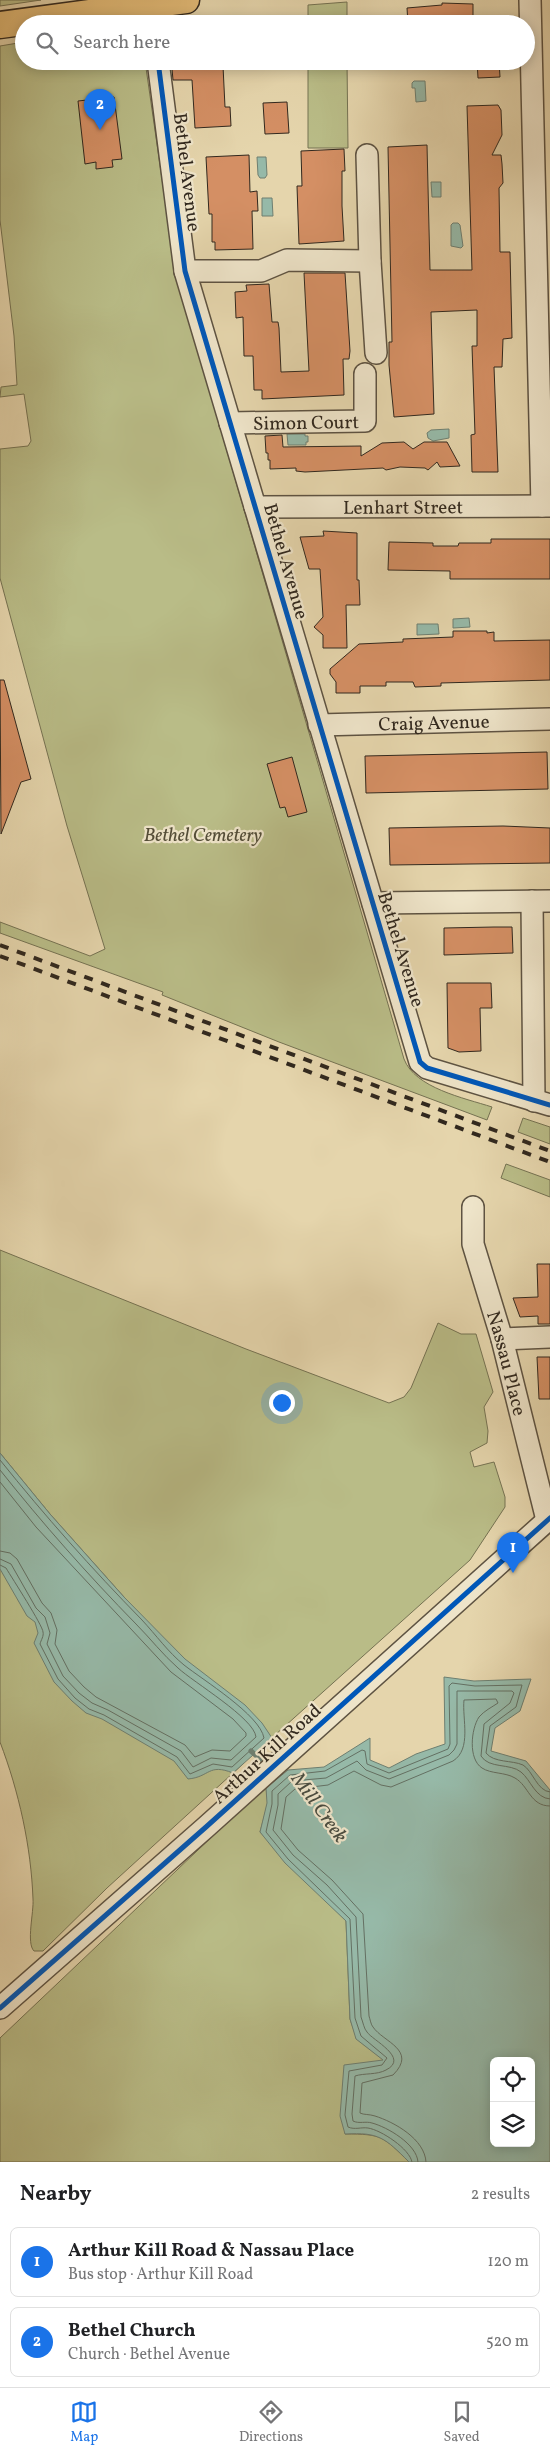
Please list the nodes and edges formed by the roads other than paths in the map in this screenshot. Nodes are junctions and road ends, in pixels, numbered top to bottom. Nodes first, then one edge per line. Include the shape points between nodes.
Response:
1 (186, 0) edge
2 (530, 0) edge
3 (152, 14) edge
4 (137, 15) edge
5 (530, 15) edge
6 (15, 23) edge
7 (0, 24) edge
8 (159, 70) edge
9 (532, 70) edge
10 (367, 155) dead end
11 (370, 262) junction
12 (185, 272) junction
13 (376, 353) dead end
14 (365, 374) dead end
15 (230, 422) junction
16 (546, 506) edge
17 (255, 508) junction
18 (550, 719) edge
19 (319, 725) junction
20 (541, 901) edge
21 (373, 903) junction
22 (542, 1103) edge
23 (473, 1207) dead end
24 (550, 1337) edge
25 (502, 1340) junction
26 (549, 1519) edge
27 (2, 2003) edge

1 - 3 main road
2 - 5 street
3 - 4 main road
6 - 7 main road
8 - 12 street, Bethel Avenue
9 - 16 street
10 - 11 street
11 - 12 street via 287,260 261,271
11 - 13 street
12 - 15 street, Bethel Avenue
14 - 15 street, Simon Court via 364,422
15 - 17 street, Bethel Avenue
16 - 17 street, Lenhart Street
17 - 19 street, Bethel Avenue
18 - 19 street, Craig Avenue
19 - 21 street, Bethel Avenue
20 - 21 street
20 - 22 street
21 - 22 street, Bethel Avenue via 420,1062 427,1068
23 - 25 street, Nassau Place via 473,1244
24 - 25 street
25 - 26 street, Nassau Place
26 - 27 street, Arthur Kill Road via 206,1827

